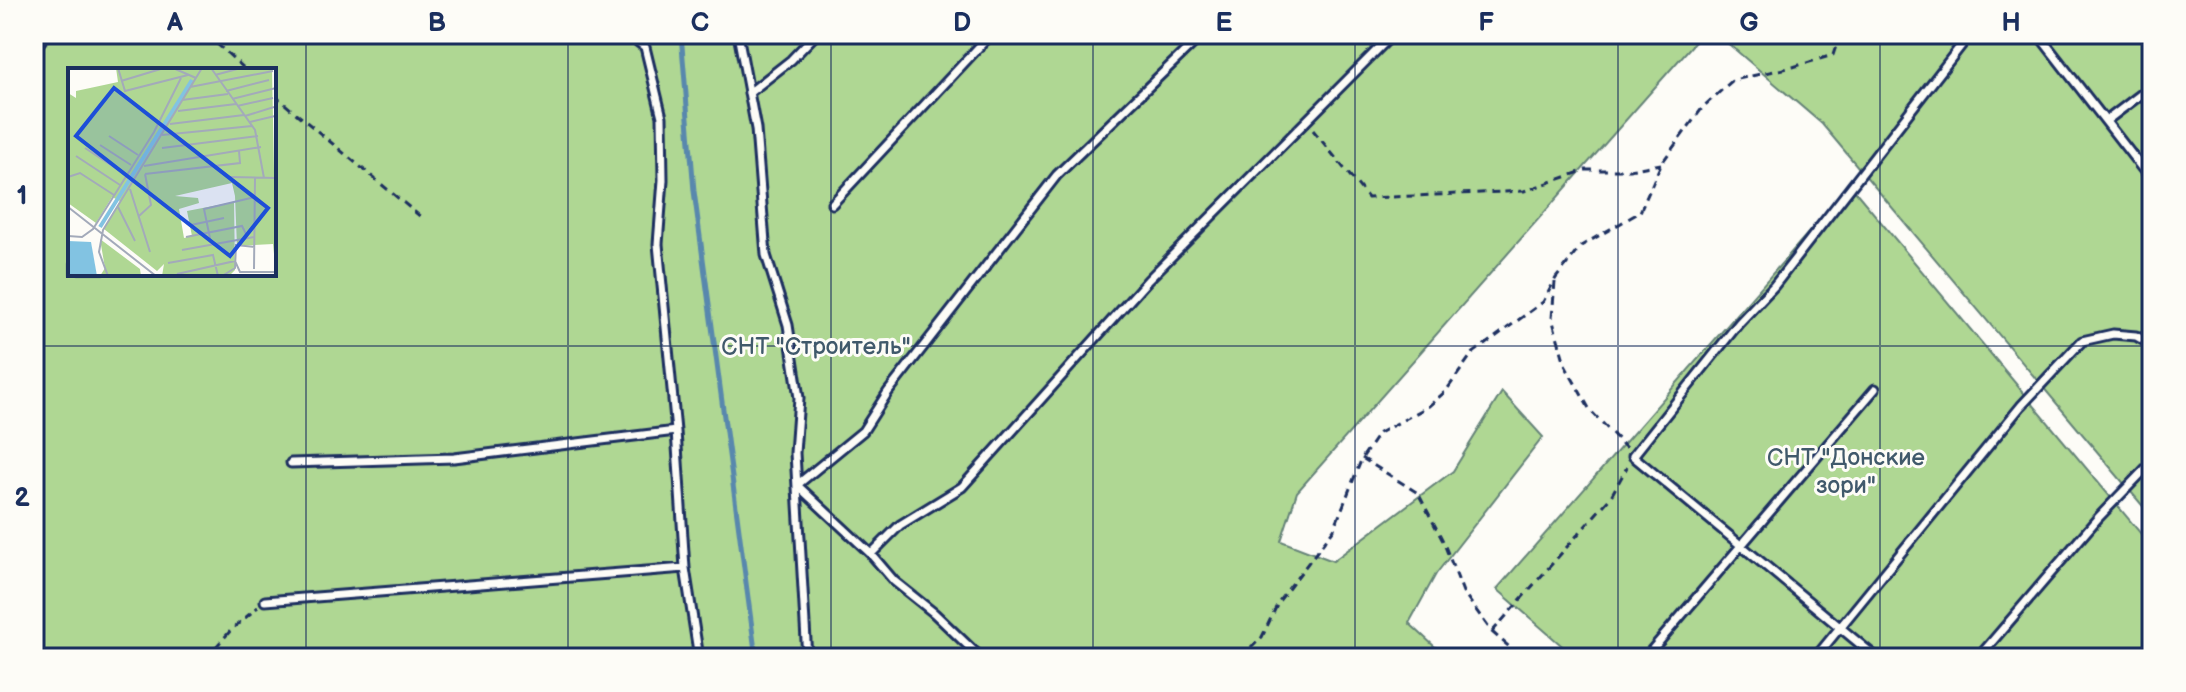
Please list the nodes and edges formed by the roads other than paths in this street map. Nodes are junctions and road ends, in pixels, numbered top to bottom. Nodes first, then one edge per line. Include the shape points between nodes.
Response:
1 (628, 34) edge
2 (738, 34) edge
3 (816, 34) edge
4 (991, 34) edge
5 (1203, 34) edge
6 (1393, 34) edge
7 (1970, 34) edge
8 (2038, 34) edge
9 (2152, 86) edge
10 (749, 93) junction
11 (2106, 121) junction
12 (2152, 181) edge
13 (832, 204) dead end
14 (2152, 345) edge
15 (1875, 389) dead end
16 (676, 431) junction
17 (2152, 462) edge
18 (291, 463) dead end
19 (797, 485) junction
20 (1742, 545) junction
21 (871, 554) junction
22 (685, 568) junction
23 (265, 601) road end
24 (1840, 628) junction
25 (2152, 647) edge
26 (699, 658) edge
27 (807, 658) edge
28 (981, 658) edge
29 (1645, 658) edge
30 (1815, 658) edge
31 (1877, 658) edge
32 (1978, 658) edge
33 (2143, 658) edge

1 - 16 lane via 645,47 662,117 658,244
2 - 10 lane
3 - 10 lane
4 - 13 lane
5 - 19 lane via 1057,175 863,431
6 - 21 lane via 1148,280 962,487 900,525
7 - 20 lane via 1633,456
8 - 11 lane
9 - 11 lane
10 - 19 lane via 766,255 788,325 799,398
11 - 12 lane
14 - 24 lane via 2136,336 2113,334 2082,341 2021,406
15 - 20 lane
16 - 18 lane via 454,458
16 - 22 lane
17 - 32 lane
19 - 21 lane
19 - 27 lane
20 - 24 lane
20 - 29 lane
21 - 28 lane
22 - 23 lane
22 - 26 lane
24 - 30 lane
24 - 31 lane
25 - 33 lane

